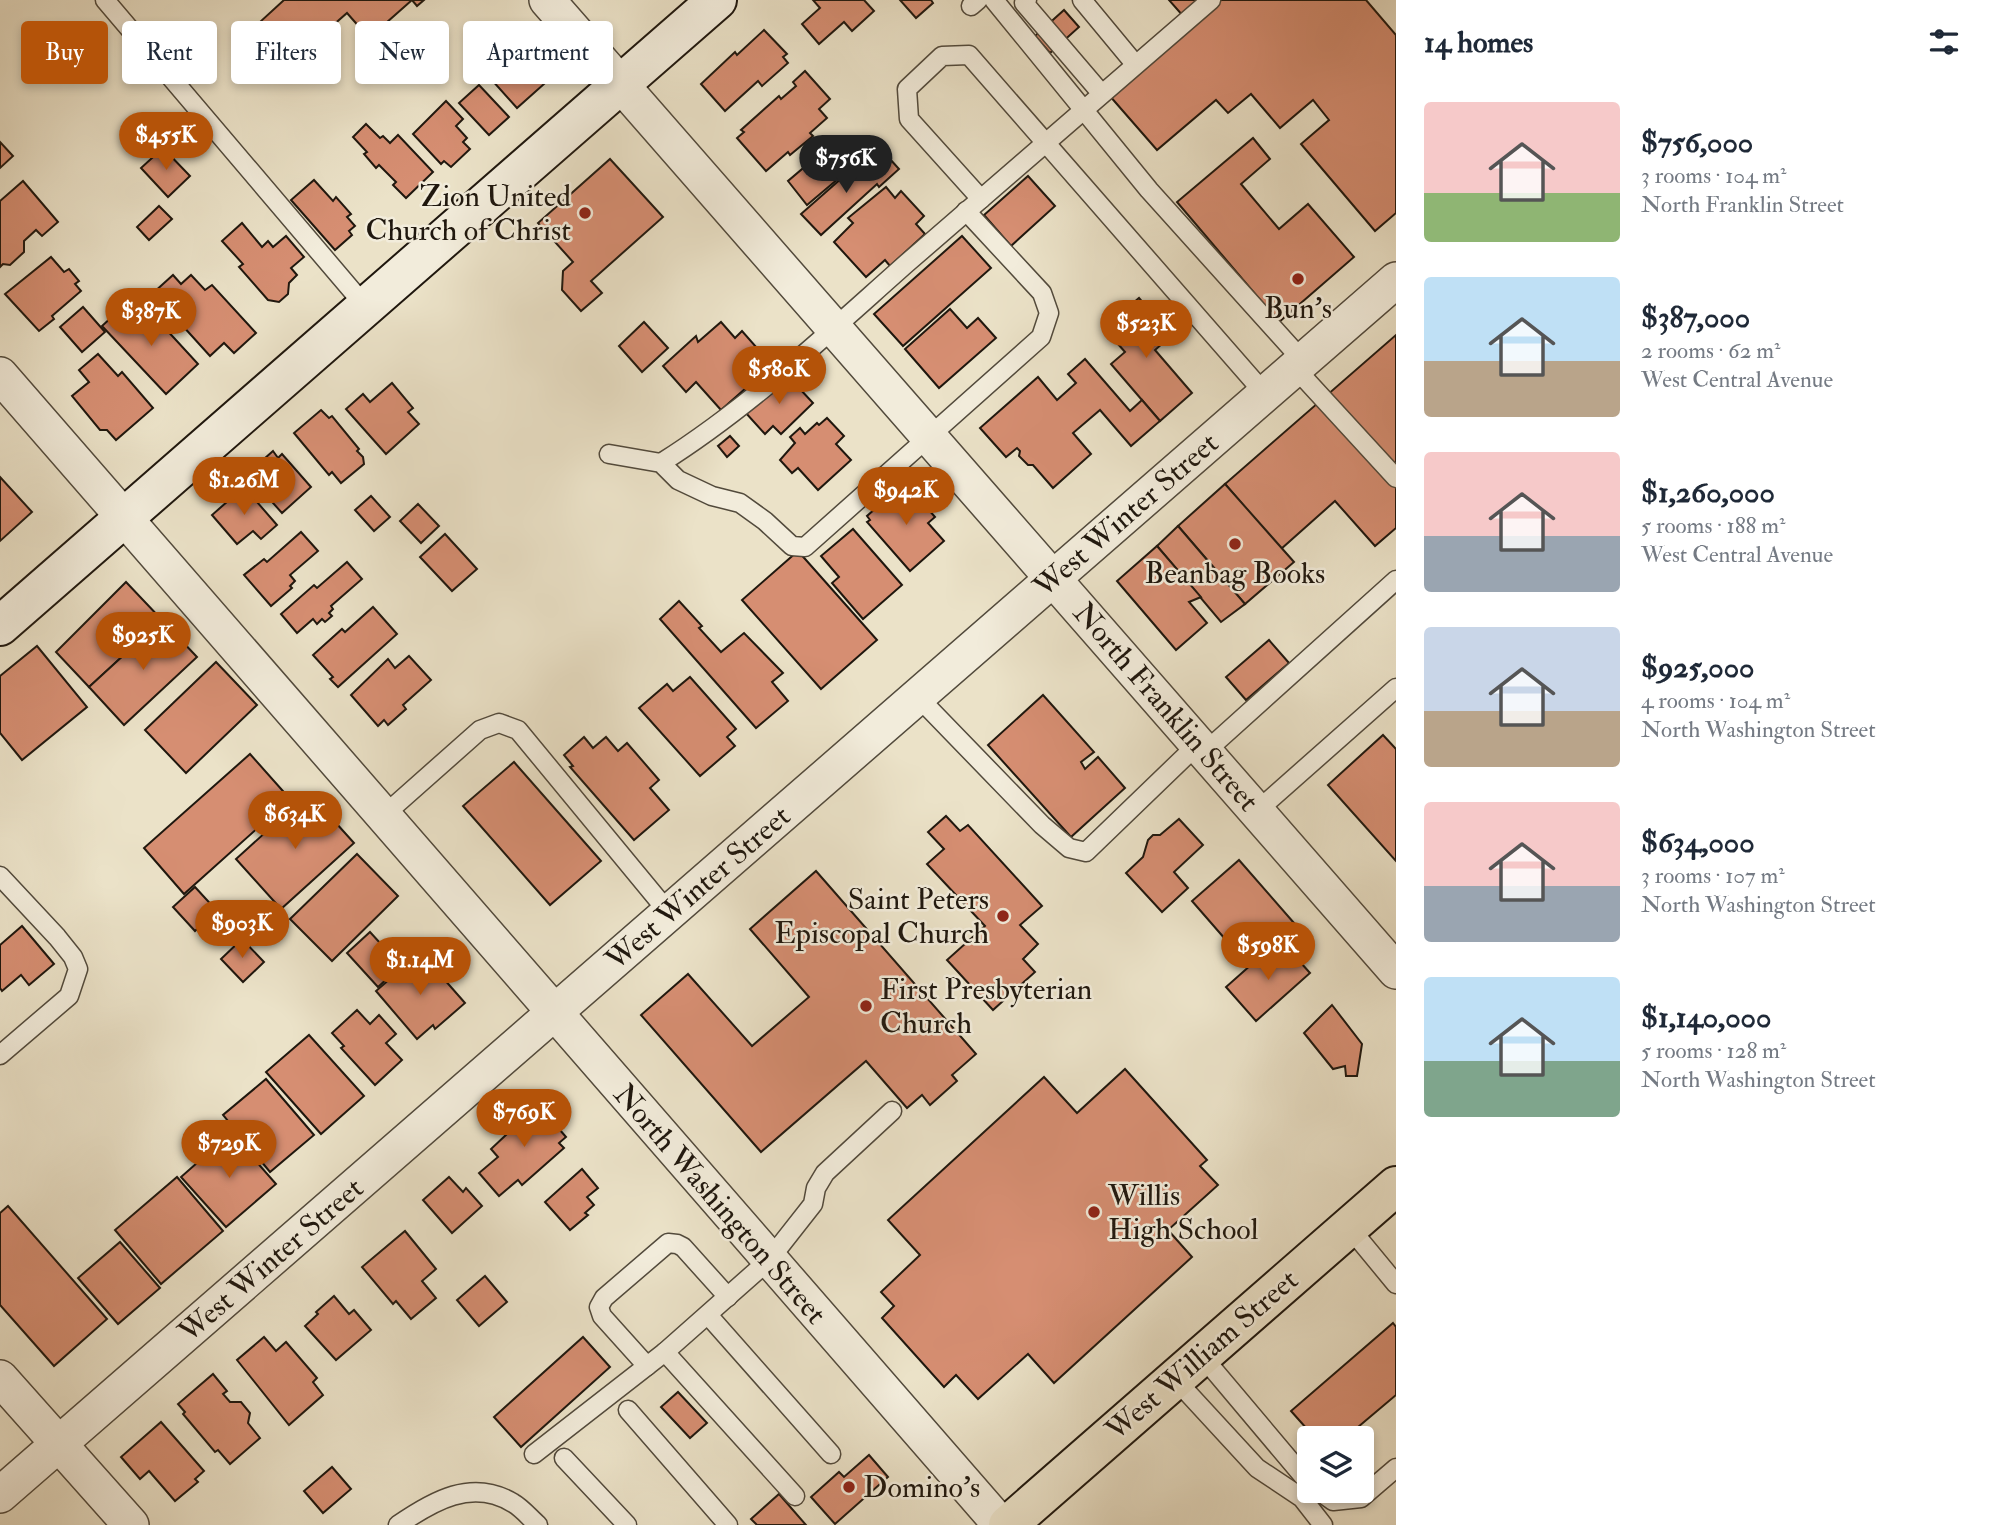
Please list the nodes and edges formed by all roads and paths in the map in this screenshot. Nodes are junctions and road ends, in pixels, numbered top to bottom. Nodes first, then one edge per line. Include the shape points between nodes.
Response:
1 (105, 0) edge
2 (547, 0) edge
3 (718, 0) edge
4 (994, 0) edge
5 (1027, 0) edge
6 (1082, 0) edge
7 (1211, 0) edge
8 (1135, 64) junction
9 (621, 84) junction
10 (1101, 93) junction
11 (1083, 108) junction
12 (1043, 142) junction
13 (981, 199) junction
14 (966, 211) junction
15 (1396, 279) edge
16 (366, 307) junction
17 (834, 328) junction
18 (1299, 364) junction
19 (0, 375) edge
20 (1265, 394) junction
21 (930, 436) junction
22 (609, 454) dead end
23 (661, 463) junction
24 (1396, 478) edge
25 (124, 518) junction
26 (1054, 578) junction
27 (1396, 580) edge
28 (0, 626) edge
29 (1396, 688) edge
30 (918, 697) junction
31 (1201, 748) junction
32 (1257, 811) junction
33 (383, 816) junction
34 (0, 876) edge
35 (669, 913) junction
36 (1396, 971) edge
37 (554, 1013) junction
38 (0, 1055) edge
39 (892, 1111) dead end
40 (1396, 1186) edge
41 (1349, 1227) junction
42 (769, 1260) junction
43 (1396, 1284) edge
44 (728, 1297) junction
45 (708, 1315) junction
46 (665, 1352) junction
47 (647, 1366) junction
48 (1189, 1367) junction
49 (0, 1378) edge
50 (628, 1410) dead end
51 (59, 1445) junction
52 (534, 1454) dead end
53 (831, 1454) dead end
54 (564, 1458) dead end
55 (1396, 1468) edge
56 (1297, 1471) edge
57 (1374, 1487) edge
58 (0, 1495) edge
59 (795, 1496) dead end
60 (131, 1525) edge
61 (398, 1525) edge
62 (538, 1525) edge
63 (628, 1525) edge
64 (728, 1525) edge
65 (1001, 1525) edge
66 (1007, 1525) edge
67 (1323, 1525) edge

1 - 16 lane
2 - 9 street, North Franklin Street
3 - 9 main road
4 - 11 lane
5 - 10 lane via 1024,3
6 - 8 lane
7 - 8 lane
8 - 10 lane
9 - 16 main road
9 - 17 street, North Franklin Street
10 - 11 lane
11 - 12 lane
11 - 18 lane
12 - 13 lane
12 - 13 lane via 969,55 943,56 907,89 909,119
12 - 20 lane
13 - 14 lane
14 - 17 lane
14 - 21 lane via 1042,293 1049,313 1041,337
15 - 18 street, West Winter Street
16 - 25 main road
17 - 21 street, North Franklin Street
17 - 23 lane via 745,404
18 - 20 street, West Winter Street
18 - 24 lane
19 - 25 street, North Washington Street
20 - 26 street, West Winter Street
21 - 23 lane via 805,547 792,546 740,503 678,480
21 - 26 street, North Franklin Street
22 - 23 lane
25 - 28 main road
25 - 33 street, North Washington Street
26 - 30 street, West Winter Street
26 - 31 street, North Franklin Street
27 - 31 lane
29 - 32 lane
30 - 31 lane via 1042,825 1069,848 1086,852
30 - 35 street, West Winter Street
31 - 32 street, North Franklin Street
32 - 36 street, North Franklin Street
33 - 35 lane via 480,730 499,723 518,730
33 - 37 street, North Washington Street
34 - 38 lane via 57,937 78,970 69,996
35 - 37 street, West Winter Street
37 - 42 street, North Washington Street
37 - 51 street, West Winter Street
39 - 42 lane via 825,1172 813,1204
40 - 41 highway, West William Street
41 - 43 lane
41 - 48 highway, West William Street
42 - 44 lane
42 - 65 street, North Washington Street
44 - 45 lane
44 - 47 lane via 683,1247 668,1244 659,1251 599,1307
45 - 46 lane
45 - 53 lane
46 - 47 lane
46 - 59 lane
47 - 52 lane
48 - 56 lane
48 - 66 highway, West William Street
48 - 67 lane via 1257,1468 1302,1498
49 - 51 street
50 - 64 lane
51 - 58 street, West Winter Street
51 - 60 street
54 - 63 lane
55 - 57 lane
61 - 62 lane via 452,1494 481,1490 514,1503

